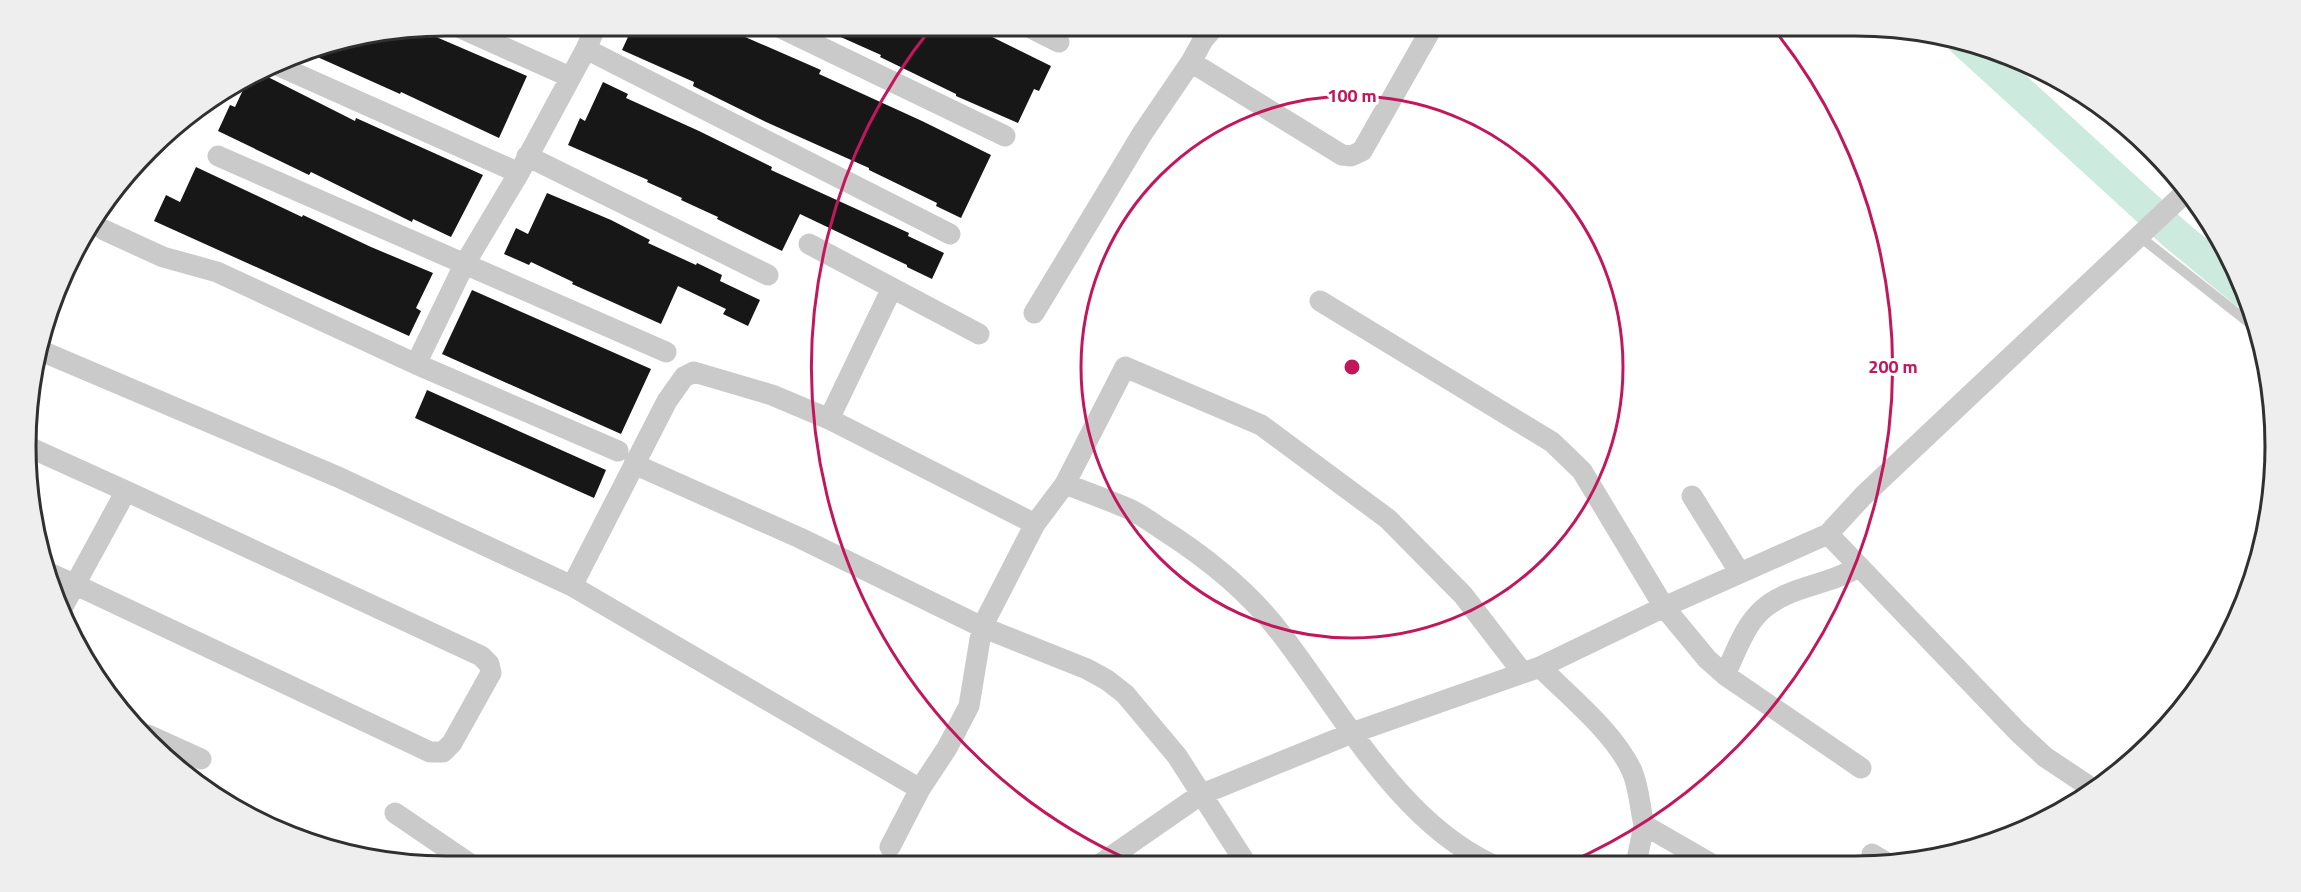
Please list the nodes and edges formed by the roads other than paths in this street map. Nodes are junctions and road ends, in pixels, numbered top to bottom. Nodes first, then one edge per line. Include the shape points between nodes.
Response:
1 (478, 36) edge
2 (592, 36) edge
3 (798, 36) edge
4 (1047, 36) edge
5 (1206, 36) edge
6 (1427, 36) edge
7 (1059, 42) dead end
8 (586, 49) junction
9 (1191, 62) junction
10 (285, 69) edge
11 (570, 77) junction
12 (1005, 136) dead end
13 (218, 156) dead end
14 (523, 164) junction
15 (2181, 198) edge
16 (104, 230) dead end
17 (2145, 231) junction
18 (950, 234) dead end
19 (809, 243) dead end
20 (464, 265) junction
21 (768, 275) dead end
22 (892, 288) junction
23 (1320, 301) dead end
24 (1034, 313) dead end
25 (2244, 317) edge
26 (979, 334) dead end
27 (666, 352) dead end
28 (47, 353) edge
29 (416, 364) junction
30 (829, 419) junction
31 (36, 450) edge
32 (626, 457) junction
33 (1065, 484) junction
34 (126, 491) junction
35 (1692, 496) dead end
36 (1035, 524) junction
37 (1828, 534) junction
38 (1859, 566) junction
39 (1740, 573) junction
40 (58, 577) edge
41 (75, 585) junction
42 (572, 586) junction
43 (66, 601) edge
44 (1665, 607) junction
45 (982, 627) junction
46 (1531, 670) junction
47 (1725, 675) junction
48 (1352, 733) junction
49 (162, 741) edge
50 (201, 759) dead end
51 (1861, 768) dead end
52 (2087, 785) dead end
53 (920, 789) junction
54 (1200, 795) junction
55 (395, 813) dead end
56 (1644, 825) junction
57 (890, 847) dead end
58 (458, 856) edge
59 (1112, 856) edge
60 (1242, 856) edge
61 (1474, 856) edge
62 (1638, 856) edge
63 (1698, 856) edge

1 - 11 street
2 - 8 street
3 - 12 street
4 - 7 street
5 - 9 street
6 - 9 street via 1362,151 1351,156 1342,155
8 - 11 street
8 - 18 street
9 - 24 street via 1142,134
10 - 14 street
11 - 14 street
13 - 20 street
14 - 20 street
14 - 21 street
15 - 17 street
16 - 29 street via 163,257 217,272
17 - 25 lane
17 - 37 street via 1863,496
19 - 22 street
20 - 27 street
20 - 29 street
22 - 26 street
22 - 30 street
23 - 44 street via 1552,442 1582,471
28 - 42 street via 338,477
29 - 32 street
30 - 32 street via 772,395 694,372 684,377
30 - 36 street
31 - 34 street
32 - 42 street
32 - 45 street
33 - 36 street
33 - 46 street via 1125,367 1261,425 1388,519
33 - 48 street via 1131,510 1192,548 1239,587 1281,633
34 - 41 street
34 - 41 street via 481,656 491,673 452,743 443,752 430,752
35 - 39 street
36 - 45 street
37 - 38 street
37 - 39 street
38 - 47 street via 1845,576 1778,599 1761,610
38 - 52 street via 2018,732 2045,757
39 - 44 street
40 - 41 street
41 - 43 street
42 - 53 street
44 - 46 street
44 - 47 street
45 - 53 street via 969,706
45 - 54 street via 1107,680 1125,694 1177,756
46 - 48 street
46 - 56 street via 1602,727 1632,771
47 - 51 street
48 - 54 street
48 - 61 street via 1405,798
49 - 50 street
53 - 57 street
54 - 59 street
54 - 60 street
55 - 58 street
56 - 62 street
56 - 63 street

